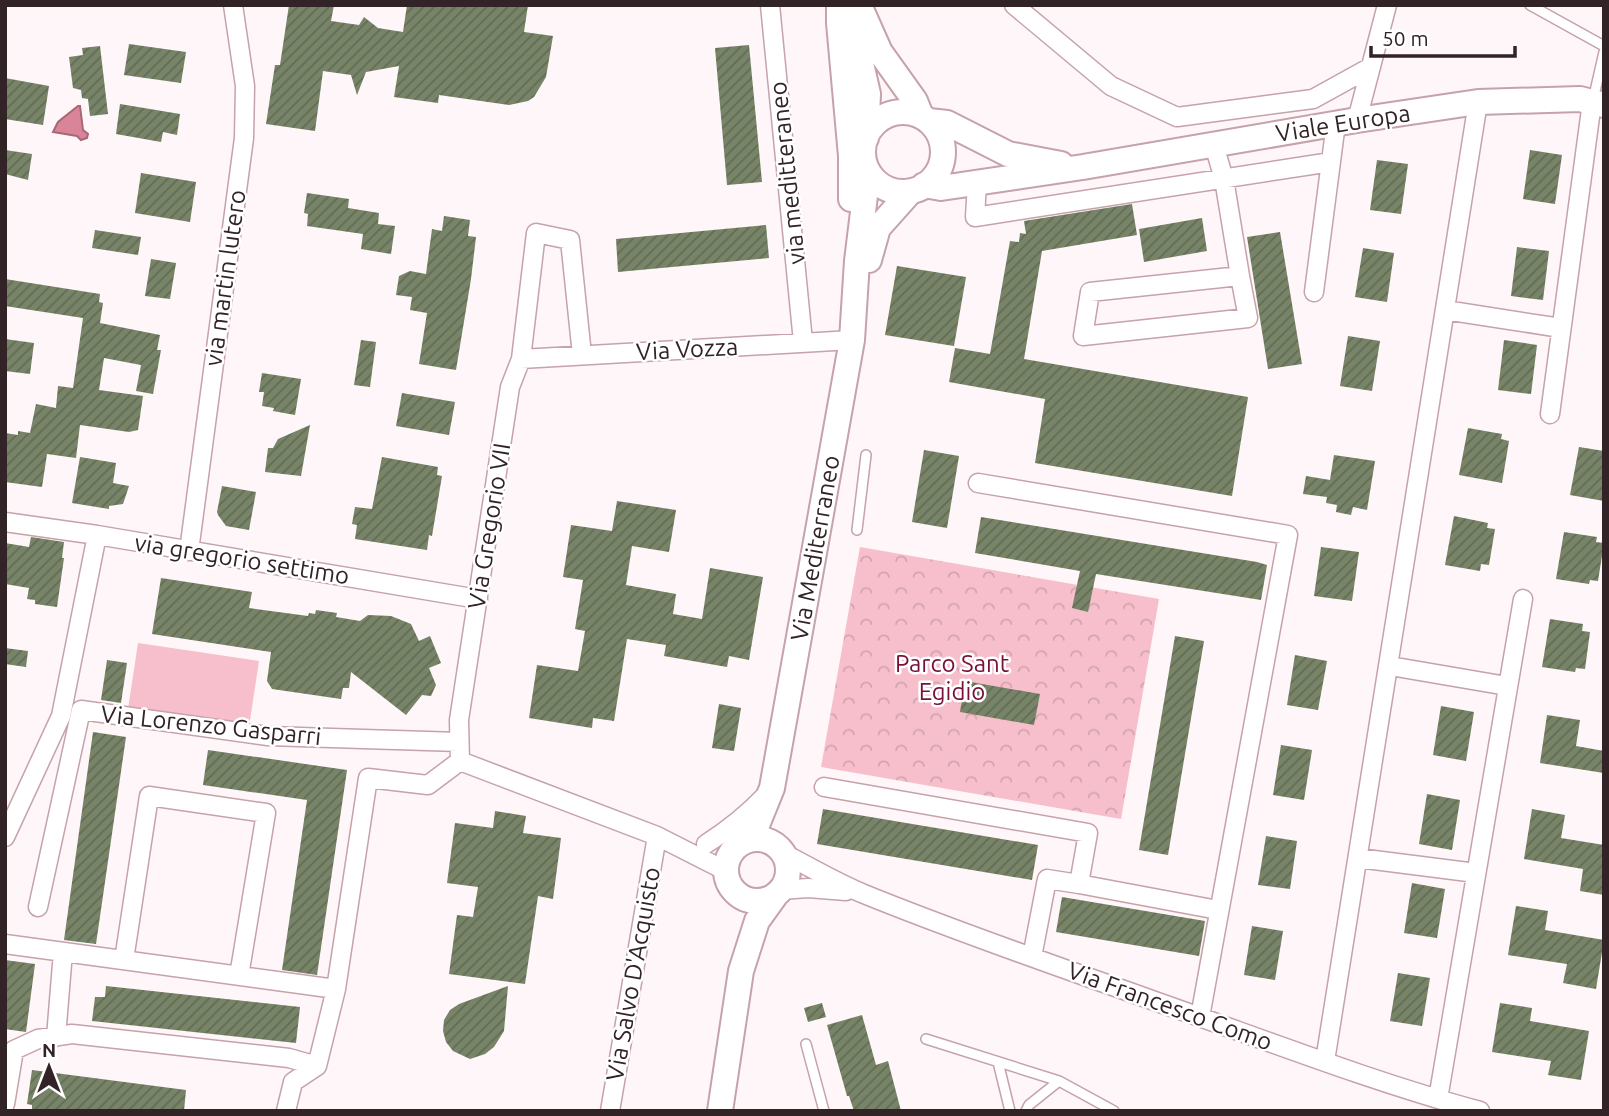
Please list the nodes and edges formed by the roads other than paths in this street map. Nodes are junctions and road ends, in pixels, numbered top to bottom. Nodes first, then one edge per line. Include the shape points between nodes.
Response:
1 (233, 5) edge
2 (770, 5) edge
3 (839, 5) edge
4 (849, 5) edge
5 (859, 5) edge
6 (1014, 5) edge
7 (1387, 5) edge
8 (1530, 5) edge
9 (1604, 49) edge
10 (1371, 67) junction
11 (1478, 102) junction
12 (1598, 104) edge
13 (925, 118) junction
14 (1346, 121) junction
15 (866, 138) junction
16 (1214, 145) junction
17 (1331, 162) junction
18 (1083, 167) junction
19 (868, 170) junction
20 (1224, 179) junction
21 (977, 183) junction
22 (918, 188) junction
23 (1240, 276) junction
24 (1314, 292) dead end
25 (854, 307) junction
26 (1446, 310) junction
27 (1561, 328) junction
28 (852, 340) junction
29 (803, 342) junction
30 (582, 355) junction
31 (522, 359) junction
32 (1550, 414) dead end
33 (866, 455) dead end
34 (978, 483) dead end
35 (5, 523) edge
36 (857, 530) dead end
37 (97, 535) junction
38 (189, 551) junction
39 (478, 599) junction
40 (1523, 599) dead end
41 (1390, 666) junction
42 (1507, 686) junction
43 (459, 742) junction
44 (460, 761) junction
45 (824, 786) dead end
46 (772, 788) junction
47 (657, 836) junction
48 (5, 837) edge
49 (742, 843) junction
50 (706, 844) junction
51 (780, 850) junction
52 (1358, 858) junction
53 (726, 871) junction
54 (1476, 873) junction
55 (1079, 884) junction
56 (778, 893) junction
57 (863, 894) junction
58 (738, 895) junction
59 (38, 907) dead end
60 (1218, 910) junction
61 (5, 944) edge
62 (63, 952) junction
63 (1032, 957) junction
64 (124, 960) junction
65 (741, 971) junction
66 (239, 976) junction
67 (336, 989) junction
68 (1200, 1017) junction
69 (56, 1037) junction
70 (926, 1039) dead end
71 (806, 1044) dead end
72 (1325, 1061) junction
73 (998, 1062) junction
74 (317, 1066) junction
75 (1059, 1081) junction
76 (1438, 1099) junction
77 (5, 1104) edge
78 (286, 1111) edge
79 (610, 1111) edge
80 (720, 1111) edge
81 (824, 1111) edge
82 (1010, 1111) edge
83 (1026, 1111) edge
84 (1114, 1111) edge
85 (1480, 1111) edge

1 - 38 street, via martin lutero via 245,86 244,138
2 - 29 street, via meditteraneo
3 - 25 main road, Via Mediterraneo via 851,156 846,260
4 - 15 main road via 868,94
5 - 13 main road via 880,52
6 - 10 street via 1111,86 1177,117 1313,99
7 - 10 street
8 - 9 lane
9 - 12 lane
10 - 14 street
11 - 12 main road, Viale Europa via 1580,99
11 - 14 main road, Viale Europa
11 - 26 street
12 - 27 street
13 - 15 main road via 895,113 872,126
13 - 18 main road via 947,123 1008,154
13 - 22 main road via 937,130 943,154 934,177
14 - 16 main road, Viale Europa
14 - 17 street
15 - 19 main road via 863,149
16 - 18 main road, Viale Europa
16 - 20 street
17 - 20 street
17 - 24 street
18 - 21 main road, Viale Europa
19 - 22 main road via 886,187 898,191
19 - 25 main road, Via Mediterraneo
20 - 21 street via 975,217
20 - 23 street
21 - 22 main road, Viale Europa
22 - 25 main road, Via Mediterraneo via 878,228
23 - 23 street via 1090,292 1083,336 1248,318
25 - 28 main road, Via Mediterraneo
26 - 27 street
26 - 41 street
27 - 32 street
28 - 29 street, Via Vozza
28 - 46 main road, Via Mediterraneo
29 - 30 street, Via Vozza
30 - 31 street, Via Vozza
30 - 31 street, Via Gregorio VII via 570,240 536,233
31 - 39 street, Via Gregorio VII via 510,387
33 - 36 lane
34 - 60 street via 1288,535
35 - 37 street, via gregorio settimo
37 - 38 street, via gregorio settimo
37 - 48 street via 61,716
38 - 39 street, via gregorio settimo
39 - 43 street, Via Gregorio VII
40 - 42 street
41 - 42 street
41 - 52 street
42 - 54 street
43 - 44 street, Via Gregorio VII
43 - 59 street, Via Lorenzo Gasparri via 268,736 81,710
44 - 47 street
44 - 67 street via 428,785 368,778
45 - 55 street via 1088,833
46 - 49 main road, Via Mediterraneo via 755,830
46 - 50 street via 749,813
46 - 51 main road, Via Mediterraneo
47 - 50 street
47 - 53 street
47 - 79 street, Via Salvo D'Acquisto
49 - 50 street
49 - 51 main road via 762,840
49 - 53 main road via 727,862
51 - 56 main road via 787,860 788,876
51 - 57 street, Via Francesco Como
52 - 54 street
52 - 72 street
53 - 58 main road
54 - 76 street
55 - 60 street
55 - 63 street via 1047,879
56 - 57 street, Via Francesco Como via 808,888
56 - 58 main road via 768,900 752,901
56 - 65 main road via 757,921
57 - 63 street, Via Francesco Como
58 - 65 main road
60 - 68 street
61 - 62 street
62 - 64 street
62 - 69 street
63 - 68 street, Via Francesco Como
64 - 66 street
64 - 66 street via 149,796 266,813
65 - 80 main road
66 - 67 street
67 - 74 street
68 - 72 street, Via Francesco Como
69 - 74 street via 72,1034 276,1057
69 - 77 street via 14,1050
70 - 73 lane
71 - 81 lane
72 - 76 street, Via Francesco Como
73 - 75 lane
73 - 82 lane
74 - 78 street via 293,1082
75 - 83 lane
75 - 84 lane
76 - 85 street, Via Francesco Como

